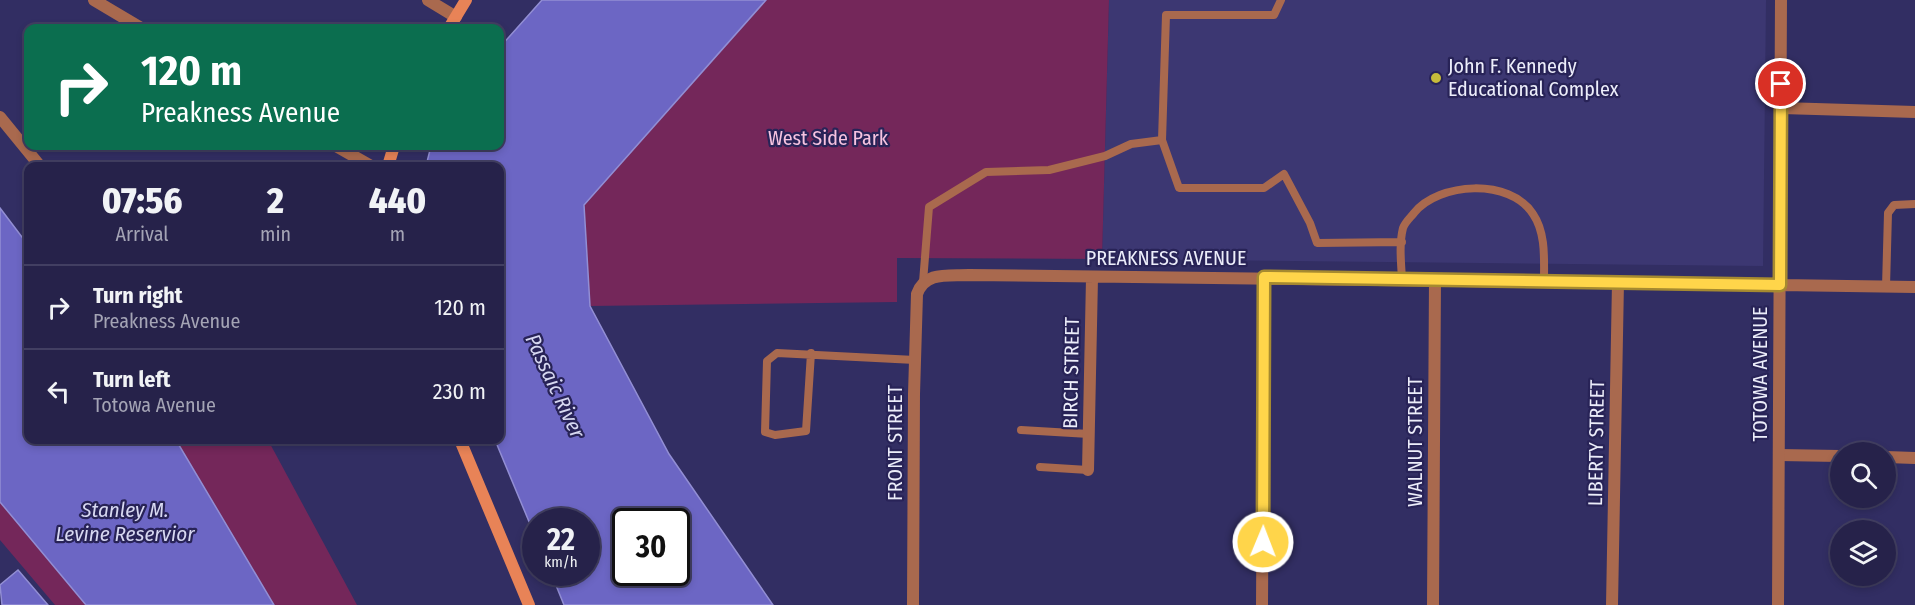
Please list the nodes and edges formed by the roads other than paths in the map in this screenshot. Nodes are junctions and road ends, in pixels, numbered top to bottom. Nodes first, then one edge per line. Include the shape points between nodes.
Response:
1 (94, 0) edge
2 (428, 0) edge
3 (466, 0) edge
4 (1281, 0) edge
5 (1781, 0) edge
6 (456, 17) junction
7 (134, 24) edge
8 (452, 24) edge
9 (1782, 108) junction
10 (1915, 112) edge
11 (0, 117) edge
12 (1162, 140) junction
13 (24, 146) edge
14 (27, 150) edge
15 (343, 150) edge
16 (37, 162) edge
17 (364, 162) edge
18 (1915, 204) edge
19 (1402, 242) junction
20 (1264, 277) junction
21 (1092, 278) junction
22 (1402, 279) junction
23 (1435, 279) junction
24 (1544, 281) junction
25 (922, 282) junction
26 (1618, 282) junction
27 (1780, 285) junction
28 (1886, 287) junction
29 (1915, 287) edge
30 (811, 353) junction
31 (915, 360) junction
32 (1021, 430) dead end
33 (1089, 434) junction
34 (462, 444) edge
35 (1779, 455) junction
36 (1830, 456) edge
37 (1896, 457) edge
38 (1915, 458) edge
39 (1040, 467) dead end
40 (1088, 470) joint
41 (529, 605) edge
42 (914, 605) edge
43 (1262, 605) edge
44 (1433, 605) edge
45 (1612, 605) edge
46 (1778, 605) edge

1 - 7 street
2 - 6 street
3 - 6 main road
4 - 12 lane via 1274,15 1166,15
5 - 9 street, TOTOWA AVENUE
6 - 8 main road
9 - 10 street
9 - 27 street, TOTOWA AVENUE
11 - 13 street
12 - 19 lane via 1179,188 1264,188 1284,174 1317,243
12 - 25 lane via 1131,144 1105,156 1049,170 986,172 929,207
14 - 16 street
15 - 17 street
18 - 28 lane via 1894,204 1888,213
19 - 22 lane
19 - 24 lane via 1404,226 1421,205 1440,193 1494,190 1518,198 1533,213 1541,231
20 - 21 street, PREAKNESS AVENUE
20 - 22 street, PREAKNESS AVENUE
20 - 43 street
21 - 25 street, PREAKNESS AVENUE via 936,276
21 - 33 street, BIRCH STREET
22 - 23 street, PREAKNESS AVENUE
23 - 24 street, PREAKNESS AVENUE
23 - 44 street, WALNUT STREET
24 - 26 street, PREAKNESS AVENUE
25 - 31 street, FRONT STREET via 917,294
26 - 27 street, PREAKNESS AVENUE
26 - 45 street, LIBERTY STREET
27 - 28 street, PREAKNESS AVENUE
27 - 35 street, TOTOWA AVENUE
28 - 29 street, PREAKNESS AVENUE
30 - 30 lane via 777,353 767,361 765,432 775,435 806,431
30 - 31 lane
31 - 42 street, FRONT STREET
32 - 33 lane
33 - 40 street, BIRCH STREET
34 - 41 main road
35 - 36 street
35 - 46 street, TOTOWA AVENUE
37 - 38 street
39 - 40 lane

